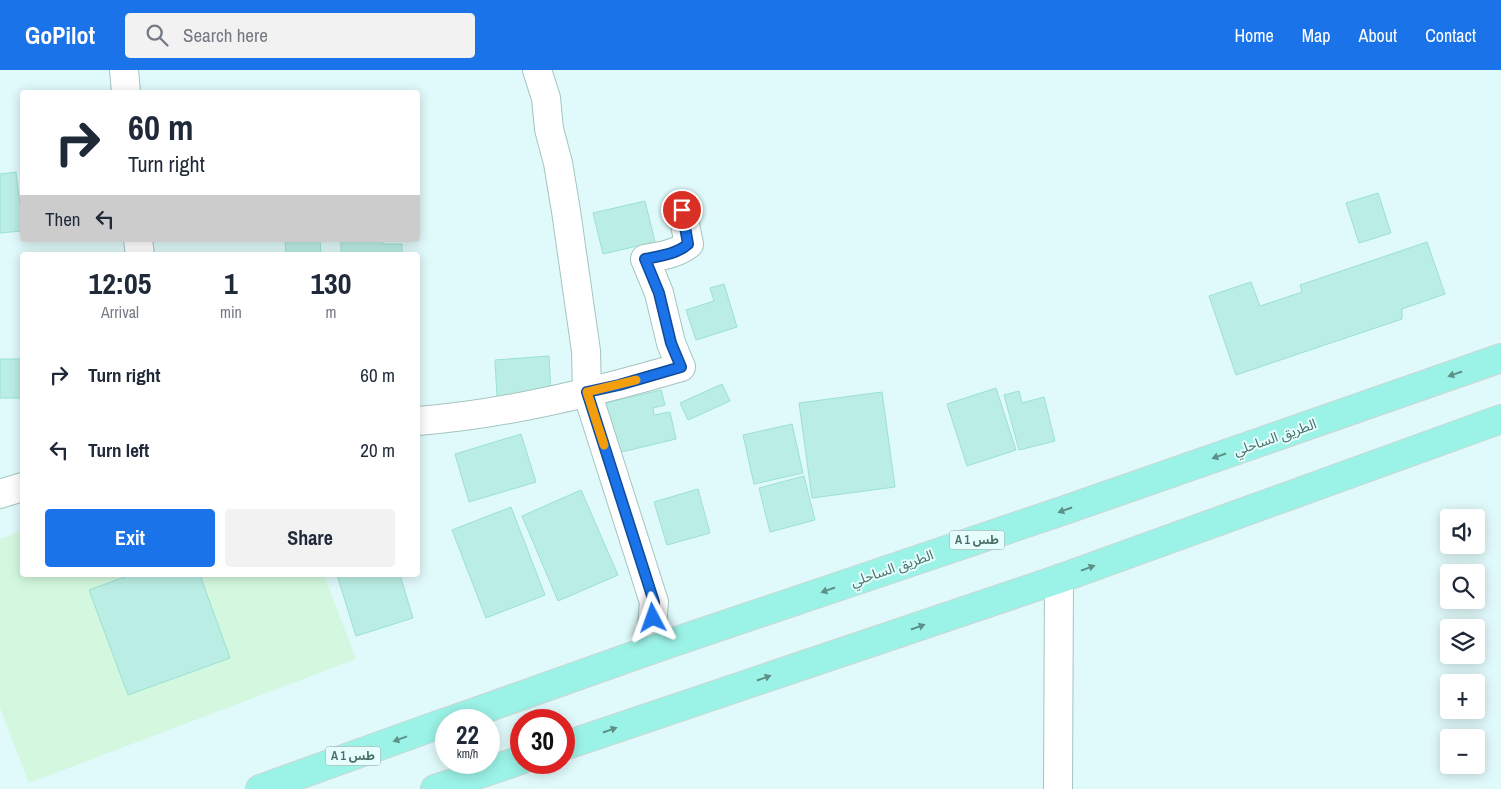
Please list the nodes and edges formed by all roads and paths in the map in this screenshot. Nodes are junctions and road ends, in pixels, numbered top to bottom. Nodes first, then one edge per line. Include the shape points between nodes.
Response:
1 (124, 70) edge
2 (536, 70) edge
3 (126, 90) edge
4 (682, 210) dead end
5 (1501, 358) edge
6 (587, 392) junction
7 (1501, 419) edge
8 (420, 421) edge
9 (20, 488) edge
10 (0, 494) edge
11 (1059, 579) junction
12 (650, 650) junction
13 (484, 709) edge
14 (435, 726) edge
15 (575, 742) edge
16 (510, 764) edge
17 (260, 789) edge
18 (436, 789) edge
19 (1058, 789) edge

1 - 3 street
2 - 6 street via 546,98 566,211 586,351
4 - 6 street via 688,244 664,256 645,259 659,293 671,343 681,367
5 -> 12 highway, الطريق الساحلي / A 1 طس
6 - 8 street via 517,407
6 - 12 street via 654,602
11 -> 7 highway
9 - 10 street
15 -> 11 highway
11 - 19 street
12 - 13 highway, الطريق الساحلي / A 1 طس
14 -> 17 highway, A 1 طس
16 - 18 highway

